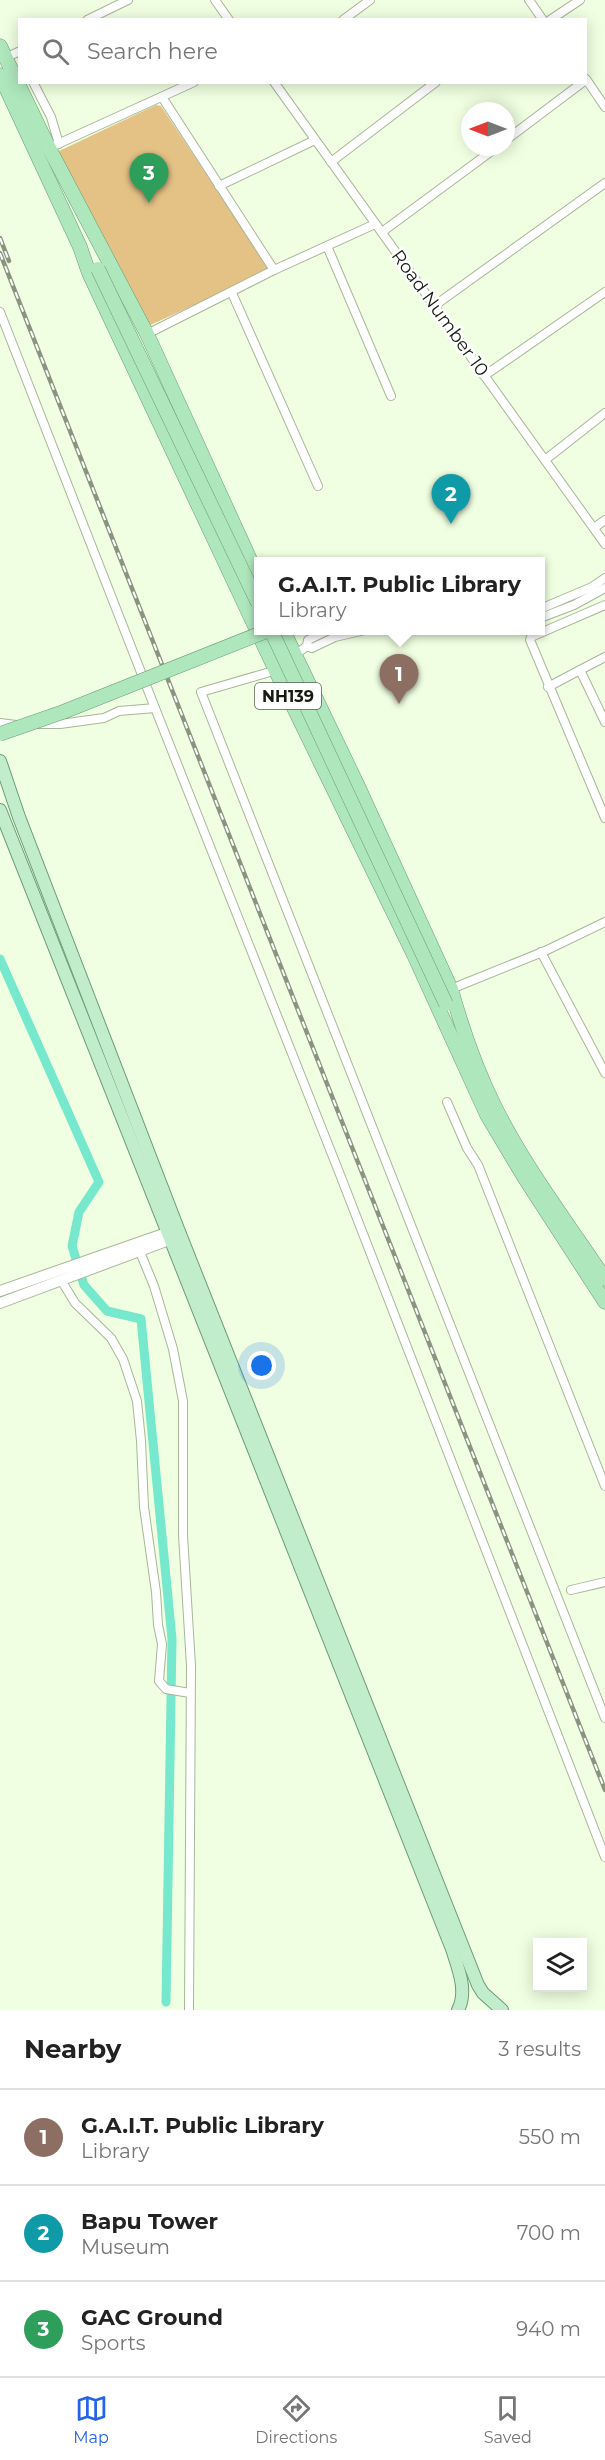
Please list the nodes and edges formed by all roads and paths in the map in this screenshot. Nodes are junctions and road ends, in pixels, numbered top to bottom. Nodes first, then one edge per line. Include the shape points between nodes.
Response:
1 (128, 0) edge
2 (370, 0) edge
3 (529, 0) edge
4 (580, 0) edge
5 (217, 1) edge
6 (91, 18) edge
7 (228, 18) edge
8 (346, 18) edge
9 (542, 18) edge
10 (553, 18) edge
11 (0, 75) edge
12 (26, 84) edge
13 (34, 84) edge
14 (190, 84) edge
15 (275, 84) edge
16 (433, 84) edge
17 (581, 84) edge
18 (587, 84) edge
19 (162, 97) junction
20 (605, 107) edge
21 (515, 133) edge
22 (315, 140) junction
23 (54, 146) junction
24 (485, 156) edge
25 (331, 162) junction
26 (605, 183) edge
27 (219, 186) junction
28 (375, 224) junction
29 (382, 232) junction
30 (96, 239) junction
31 (327, 246) junction
32 (80, 247) junction
33 (97, 265) junction
34 (274, 270) junction
35 (605, 292) edge
36 (232, 293) junction
37 (434, 306) junction
38 (0, 312) edge
39 (147, 334) junction
40 (484, 376) junction
41 (391, 396) dead end
42 (605, 413) edge
43 (545, 460) junction
44 (318, 486) dead end
45 (605, 520) edge
46 (594, 528) junction
47 (605, 544) edge
48 (254, 568) edge
49 (605, 578) edge
50 (605, 588) edge
51 (595, 591) junction
52 (254, 595) edge
53 (254, 596) edge
54 (243, 601) junction
55 (605, 605) edge
56 (545, 607) edge
57 (545, 616) edge
58 (254, 624) edge
59 (545, 632) edge
60 (257, 635) edge
61 (259, 635) edge
62 (272, 635) edge
63 (285, 635) edge
64 (318, 635) edge
65 (343, 635) edge
66 (538, 635) edge
67 (307, 646) junction
68 (294, 655) junction
69 (605, 657) edge
70 (580, 670) junction
71 (276, 671) junction
72 (549, 687) junction
73 (155, 708) junction
74 (605, 722) edge
75 (0, 723) edge
76 (0, 734) edge
77 (0, 760) edge
78 (0, 810) edge
79 (605, 818) edge
80 (605, 922) edge
81 (541, 952) junction
82 (451, 989) junction
83 (450, 1014) junction
84 (605, 1073) edge
85 (447, 1102) dead end
86 (174, 1234) junction
87 (140, 1252) junction
88 (87, 1267) junction
89 (64, 1276) junction
90 (605, 1279) edge
91 (0, 1291) edge
92 (603, 1296) edge
93 (0, 1303) edge
94 (605, 1486) edge
95 (605, 1582) edge
96 (571, 1590) dead end
97 (190, 1693) junction
98 (605, 1718) edge
99 (605, 1857) edge
100 (189, 2010) edge
101 (458, 2010) edge
102 (502, 2010) edge

1 - 6 street
2 - 8 street
3 - 9 street
4 - 10 street
5 - 7 street
11 - 32 highway, NH139
12 - 23 highway
13 - 23 street via 51,117
14 - 19 street
15 - 22 street, Road Number 10
16 - 25 street
17 - 21 street
18 - 20 street
19 - 23 street
19 - 27 street
22 - 25 street, Road Number 10
22 - 27 street
23 - 30 highway
24 - 29 street
25 - 28 street, Road Number 10
26 - 37 street
27 - 34 street
28 - 29 street, Road Number 10
28 - 31 street
29 - 37 street, Road Number 10
30 - 33 highway
30 - 39 highway
31 - 34 street
31 - 41 street
32 - 33 highway
32 - 54 highway, NH139
33 - 52 highway, bridge
34 - 36 street
35 - 40 street
36 - 39 street
36 - 44 street
37 - 40 street, Road Number 10
38 - 73 street
39 - 48 highway
40 - 43 street, Road Number 10
42 - 43 street
43 - 46 street, Road Number 10
45 - 46 street
46 - 47 street, Road Number 10
49 - 51 street
50 - 51 street
51 - 55 street
51 - 56 street
51 - 57 street
53 - 54 highway
54 - 58 highway, NH139
55 - 59 street
60 - 76 highway, bridge
61 - 71 highway, NH139
62 - 83 highway, bridge
63 - 68 highway, NH139
64 - 67 street via 308,640
65 - 67 street via 312,648
66 - 72 street via 531,638 530,644
67 - 68 street
68 - 71 street
68 - 82 highway, NH139
69 - 70 street
70 - 72 street
70 - 74 street
71 - 83 highway, NH139
71 - 98 street via 201,692
72 - 79 street
73 - 75 street via 119,711 104,718 60,724
73 - 99 street
77 - 86 main road
78 - 86 main road
80 - 81 street
81 - 82 street
81 - 84 street
82 - 83 highway, NH139
83 - 90 highway, NH139 via 493,1104 528,1164
83 - 92 highway, NH139 via 487,1115
85 - 94 street via 478,1165
86 - 87 street
86 - 88 street
86 - 101 main road via 452,1948 462,1982
86 - 102 main road via 478,1985
87 - 88 street
87 - 97 street via 173,1349 183,1401 182,1513
88 - 89 street
89 - 91 street
89 - 93 street
89 - 97 street via 75,1303 111,1338 123,1359 137,1401 144,1507 162,1644 159,1679 161,1685 171,1690
95 - 96 street
97 - 100 street

